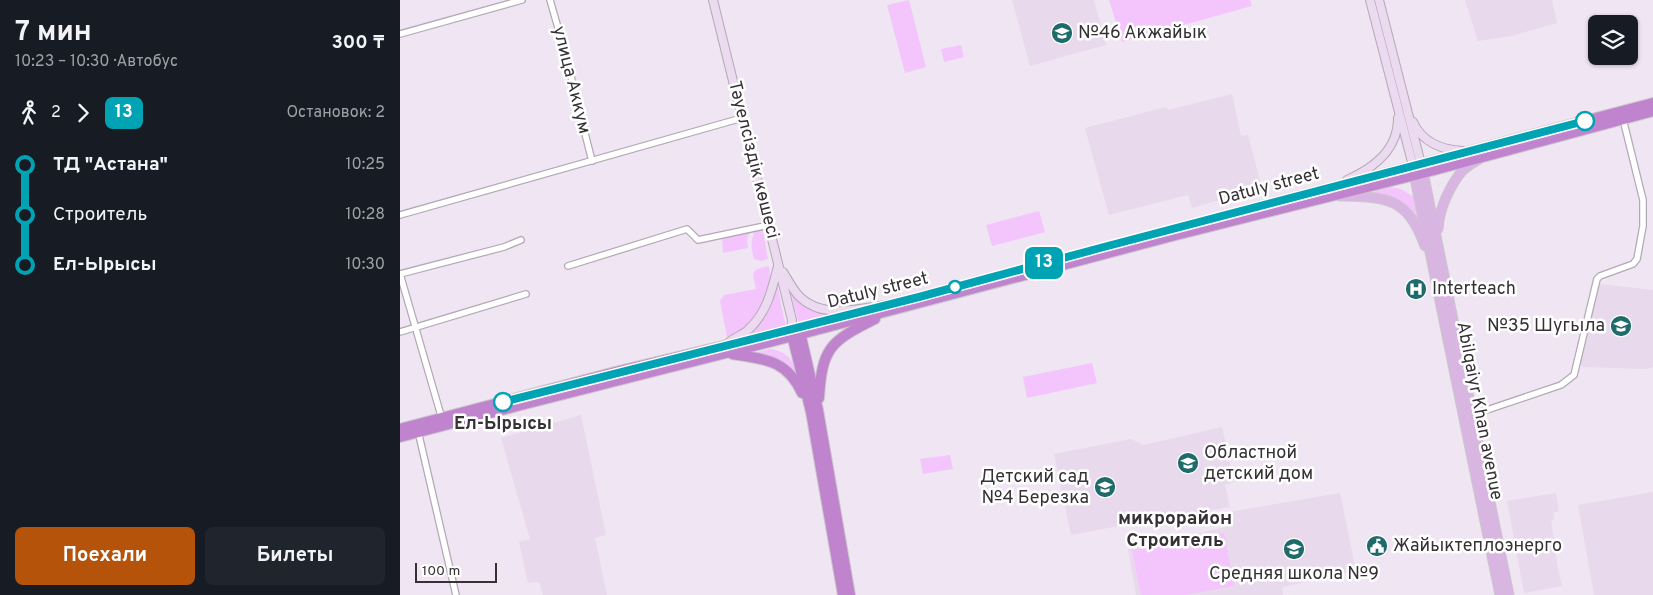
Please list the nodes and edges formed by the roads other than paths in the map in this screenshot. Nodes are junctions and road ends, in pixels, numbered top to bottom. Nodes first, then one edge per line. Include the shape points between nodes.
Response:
1 (522, 0) edge
2 (550, 0) edge
3 (713, 0) edge
4 (1370, 0) edge
5 (1379, 0) edge
6 (400, 34) edge
7 (1653, 103) edge
8 (1401, 105) junction
9 (1653, 111) edge
10 (1622, 115) junction
11 (742, 118) junction
12 (1469, 152) junction
13 (1481, 157) junction
14 (592, 161) junction
15 (1418, 170) junction
16 (1331, 192) junction
17 (400, 215) edge
18 (769, 225) junction
19 (521, 240) dead end
20 (1438, 244) junction
21 (779, 264) junction
22 (568, 266) dead end
23 (1434, 270) junction
24 (400, 274) edge
25 (526, 294) dead end
26 (893, 307) junction
27 (416, 327) junction
28 (795, 330) junction
29 (400, 332) edge
30 (726, 350) junction
31 (814, 411) junction
32 (1468, 418) junction
33 (443, 422) junction
34 (400, 428) edge
35 (418, 428) junction
36 (400, 437) edge
37 (456, 595) edge
38 (843, 595) edge
39 (850, 595) edge
40 (1500, 595) edge
41 (1508, 595) edge

1 - 6 street
2 - 14 street, улица Аккум
3 - 11 main road, Тәуелсіздік көшесі
4 - 8 main road, Abilqaiyr Khan avenue
5 - 8 main road, Abilqaiyr Khan avenue
7 - 10 highway, Datuly street
8 - 12 main road via 1424,138 1443,147
8 - 15 main road, Abilqaiyr Khan avenue
8 - 16 main road via 1397,132 1384,156
9 - 10 highway, Datuly street
10 - 12 highway, Datuly street
10 - 13 highway, Datuly street
10 - 32 street via 1643,200 1643,226 1637,258 1633,264 1597,279 1574,375 1562,385
11 - 14 street
11 - 18 main road, Тәуелсіздік көшесі
12 - 15 highway, Datuly street
13 - 15 highway, Datuly street
13 - 20 main road via 1463,170 1451,189 1439,219
14 - 17 street
15 - 16 highway, Datuly street
15 - 20 main road, Abilqaiyr Khan avenue
15 - 23 main road, Abilqaiyr Khan avenue
16 - 23 main road via 1378,197 1397,205 1412,220
16 - 26 highway, Datuly street
18 - 21 main road, Тәуелсіздік көшесі
18 - 22 street via 698,240 687,229
19 - 24 street
20 - 32 main road, Abilqaiyr Khan avenue
21 - 26 main road via 800,297 816,307 839,311
21 - 28 main road, Тәуелсіздік көшесі
21 - 30 main road via 762,314
23 - 32 main road, Abilqaiyr Khan avenue
24 - 27 street
25 - 27 street
26 - 28 highway, Datuly street
26 - 31 highway via 846,334 828,352
27 - 29 street
27 - 33 street
28 - 30 highway, Datuly street
28 - 31 highway
30 - 31 highway via 780,365 798,384
30 - 33 highway, Datuly street via 520,405
31 - 38 highway via 823,488
31 - 39 highway via 828,468
32 - 40 main road, Abilqaiyr Khan avenue
32 - 41 main road, Abilqaiyr Khan avenue
33 - 35 highway, Datuly street
34 - 35 highway, Datuly street
35 - 36 highway, Datuly street
35 - 37 street

